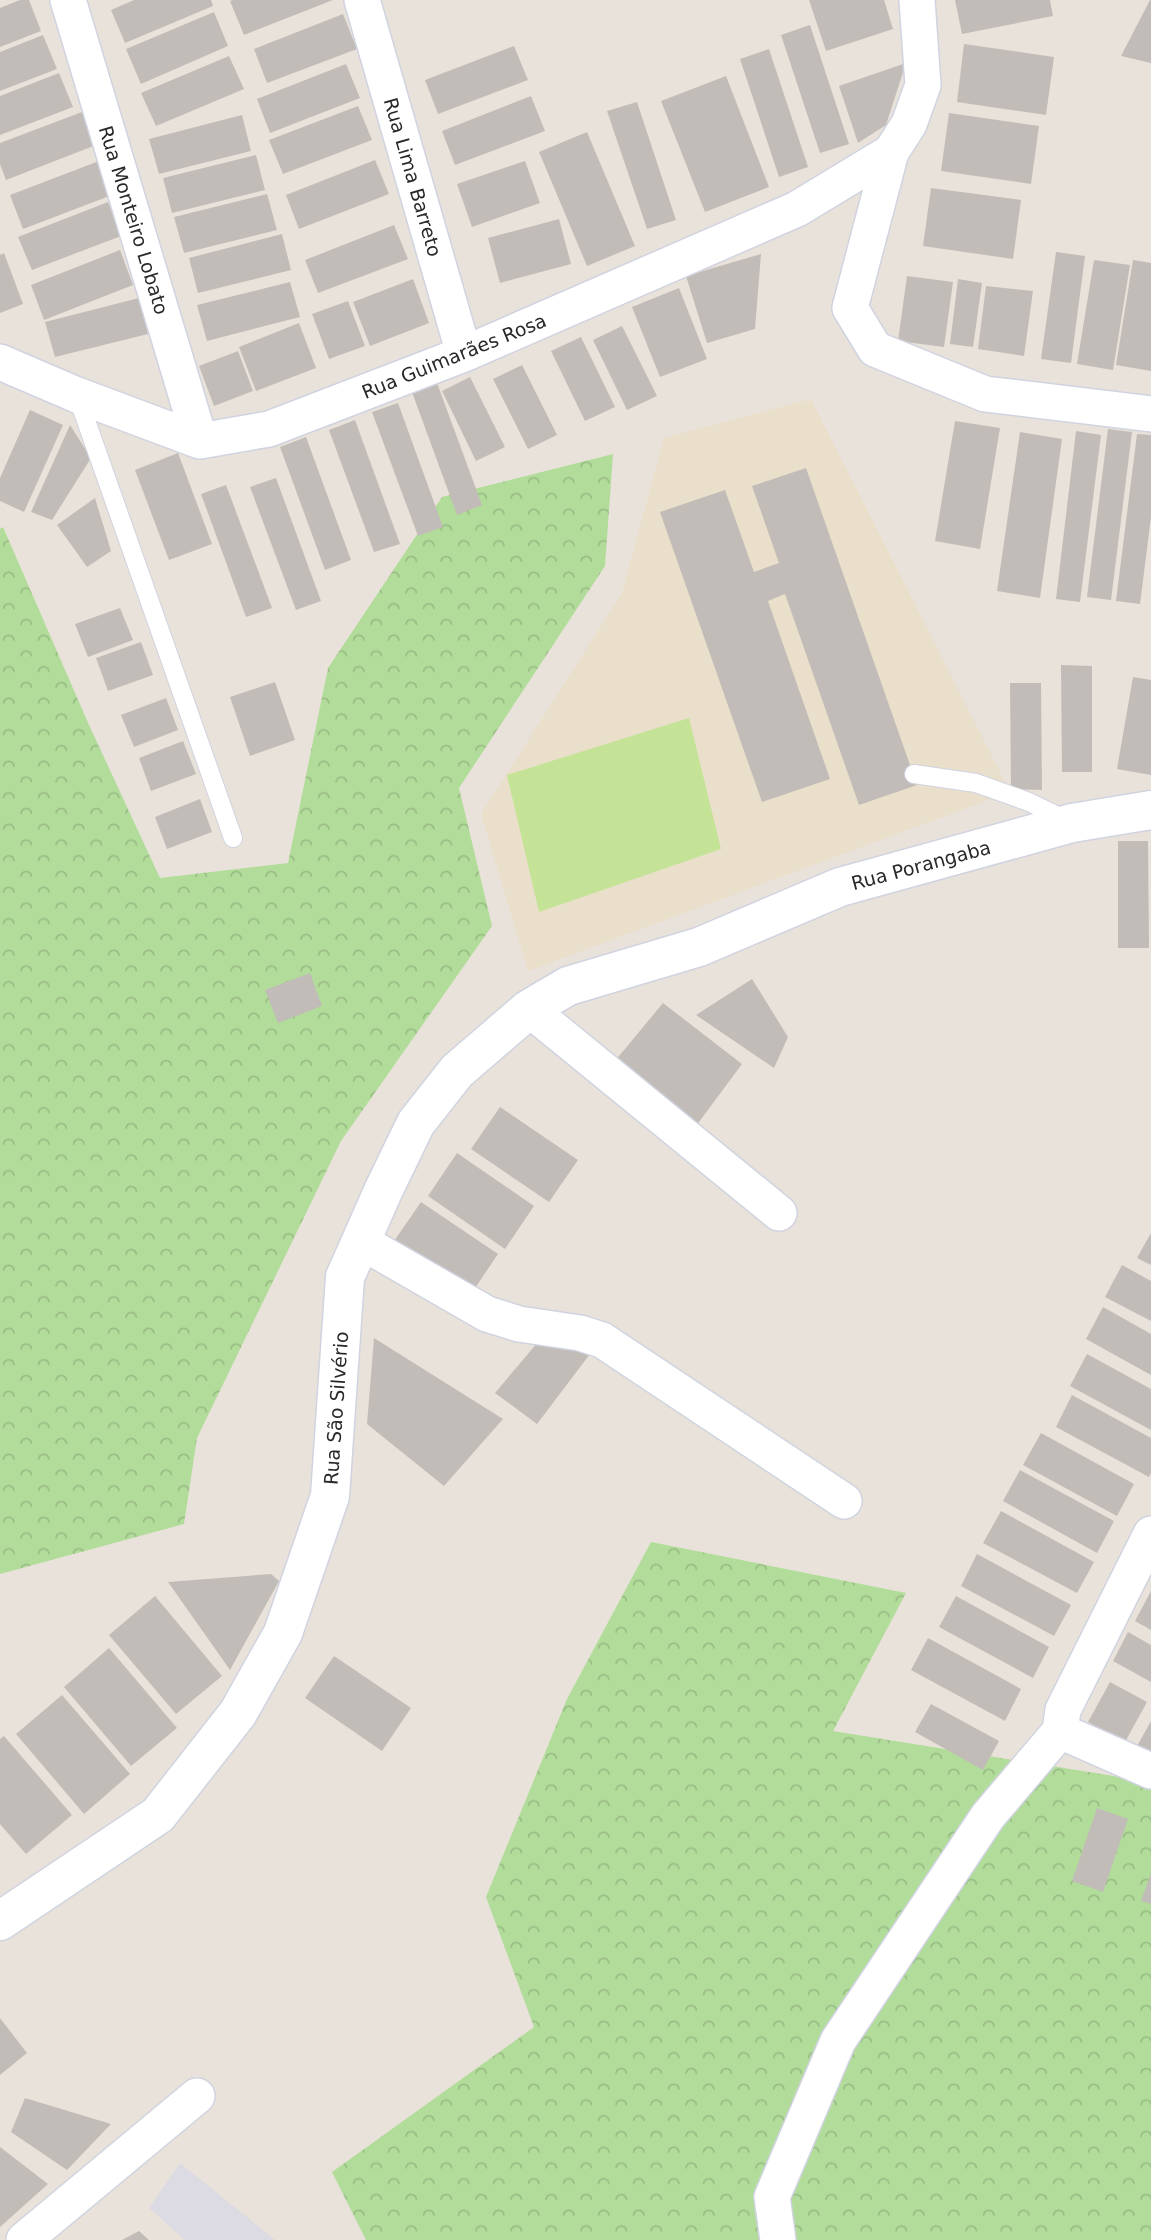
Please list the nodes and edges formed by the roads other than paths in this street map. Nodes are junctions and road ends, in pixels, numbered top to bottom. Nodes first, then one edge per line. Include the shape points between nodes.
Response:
1 (68, 0) edge
2 (362, 0) edge
3 (917, 0) edge
4 (891, 152) junction
5 (464, 354) junction
6 (0, 362) edge
7 (77, 396) junction
8 (1151, 414) edge
9 (201, 441) junction
10 (914, 774) dead end
11 (1151, 810) edge
12 (1072, 823) junction
13 (233, 838) dead end
14 (699, 947) joint
15 (529, 1009) junction
16 (779, 1213) dead end
17 (360, 1241) junction
18 (844, 1501) dead end
19 (1151, 1534) edge
20 (1060, 1731) junction
21 (1151, 1771) edge
22 (0, 1921) edge
23 (197, 2096) dead end
24 (24, 2240) edge
25 (778, 2240) edge

1 - 9 street, Rua Monteiro Lobato
2 - 5 street, Rua Lima Barreto
3 - 4 street via 923,85 909,124
4 - 5 street, Rua Guimarães Rosa via 797,209
4 - 8 street via 850,308 875,349 985,394
5 - 9 street, Rua Guimarães Rosa via 269,429
6 - 7 street, Rua Guimarães Rosa
7 - 9 street, Rua Guimarães Rosa
7 - 13 lane
10 - 12 lane via 976,783
11 - 12 street, Rua Porangaba
12 - 14 street, Rua Porangaba via 840,887
14 - 15 street, Rua São Silvério via 568,986
15 - 16 street
15 - 17 street, Rua São Silvério via 457,1071 416,1123
17 - 18 street via 487,1314 602,1340
17 - 22 street, Rua São Silvério via 345,1277 330,1496 283,1633 238,1713 158,1815
19 - 20 street via 1063,1710
20 - 21 street
20 - 25 street via 988,1816 838,2041 772,2197
23 - 24 street

